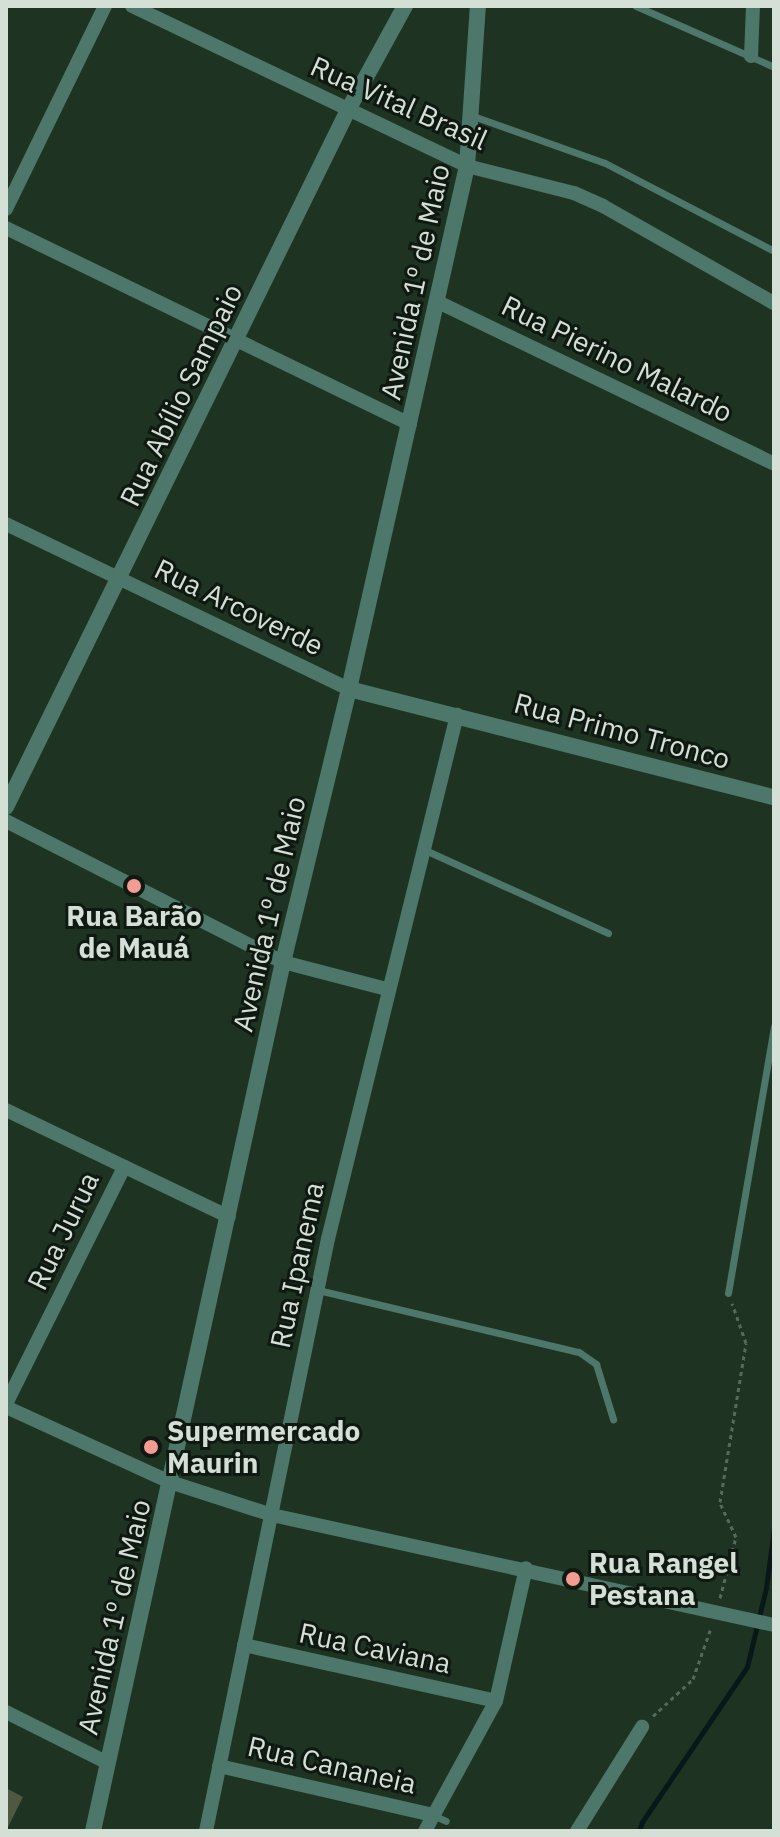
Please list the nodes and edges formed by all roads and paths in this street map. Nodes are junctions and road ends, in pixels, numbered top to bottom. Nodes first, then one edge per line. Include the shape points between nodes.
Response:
1 (105, 6) edge
2 (132, 6) edge
3 (405, 6) edge
4 (478, 6) edge
5 (636, 6) edge
6 (753, 6) edge
7 (751, 56) junction
8 (774, 67) edge
9 (348, 110) junction
10 (473, 116) junction
11 (467, 166) junction
12 (6, 209) edge
13 (6, 228) edge
14 (774, 251) edge
15 (438, 302) junction
16 (774, 303) edge
17 (238, 340) junction
18 (410, 424) junction
19 (774, 464) edge
20 (6, 524) edge
21 (119, 578) junction
22 (349, 689) junction
23 (457, 715) junction
24 (774, 797) edge
25 (6, 807) edge
26 (6, 821) edge
27 (423, 850) junction
28 (608, 933) dead end
29 (283, 962) junction
30 (387, 989) junction
31 (774, 1026) edge
32 (6, 1110) edge
33 (124, 1167) junction
34 (229, 1217) junction
35 (318, 1290) junction
36 (728, 1293) joint
37 (6, 1405) edge
38 (613, 1419) dead end
39 (170, 1482) junction
40 (272, 1515) junction
41 (526, 1568) junction
42 (721, 1614) junction
43 (774, 1625) edge
44 (244, 1645) junction
45 (496, 1701) junction
46 (6, 1712) edge
47 (642, 1727) joint
48 (108, 1763) junction
49 (219, 1766) junction
50 (440, 1818) junction
51 (93, 1831) edge
52 (206, 1831) edge
53 (425, 1831) edge
54 (577, 1831) edge

1 - 12 street
2 - 9 street, Rua Vital Brasil
3 - 9 street, Rua Abílio Sampaio
4 - 10 street, Avenida 1º de Maio
5 - 7 lane
6 - 7 street
7 - 8 lane
9 - 11 street, Rua Vital Brasil
9 - 17 street, Rua Abílio Sampaio
10 - 11 street, Avenida 1º de Maio
10 - 14 lane via 605,163
11 - 15 street, Avenida 1º de Maio
11 - 16 street, Rua Vital Brasil via 584,197
13 - 17 street
15 - 18 street, Avenida 1º de Maio
15 - 19 street, Rua Pierino Malardo
17 - 18 street
17 - 21 street, Rua Abílio Sampaio
18 - 22 street, Avenida 1º de Maio
20 - 21 street, Rua Arcoverde
21 - 22 street, Rua Arcoverde
21 - 25 street, Rua Abílio Sampaio
22 - 23 street, Rua Arcoverde
22 - 29 street, Avenida 1º de Maio
23 - 24 street, Rua Primo Tronco
23 - 27 street, Rua Ipanema
26 - 29 street
27 - 28 lane
27 - 30 street, Rua Ipanema
29 - 30 street
29 - 34 street, Avenida 1º de Maio
30 - 35 street, Rua Ipanema
31 - 36 lane
32 - 33 street
33 - 34 street
33 - 37 street, Rua Jurua
34 - 39 street, Avenida 1º de Maio
35 - 38 lane via 579,1352 596,1364
35 - 40 street, Rua Ipanema
36 - 42 path via 746,1343 720,1502 736,1537
37 - 39 street
39 - 40 street
39 - 48 street, Avenida 1º de Maio
40 - 41 street
40 - 44 street, Rua Ipanema
41 - 42 street
41 - 45 street
42 - 43 street
42 - 47 path via 693,1679
44 - 45 street, Rua Caviana
44 - 49 street, Rua Ipanema
45 - 50 street
46 - 48 street
47 - 54 street
48 - 51 street, Avenida 1º de Maio
49 - 50 street, Rua Cananeia
49 - 52 street, Rua Ipanema
50 - 53 street

